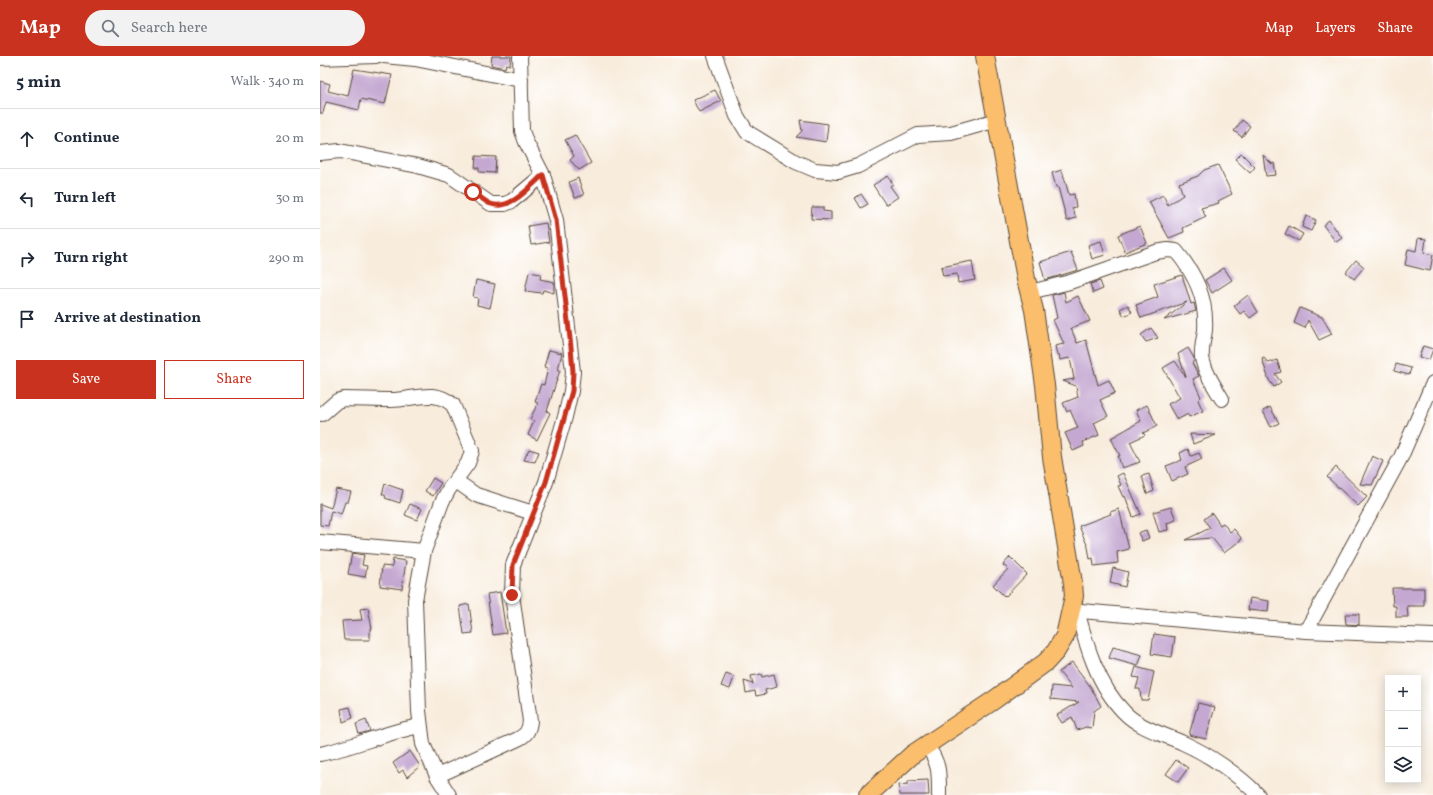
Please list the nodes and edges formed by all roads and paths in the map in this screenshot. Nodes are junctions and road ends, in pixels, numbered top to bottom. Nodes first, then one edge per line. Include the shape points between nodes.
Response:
1 (376, 56) edge
2 (384, 56) edge
3 (520, 56) edge
4 (715, 56) edge
5 (985, 56) edge
6 (320, 58) edge
7 (521, 80) junction
8 (997, 120) junction
9 (320, 153) edge
10 (543, 175) junction
11 (1030, 292) junction
12 (1433, 383) edge
13 (1222, 399) dead end
14 (322, 414) dead end
15 (456, 481) junction
16 (533, 513) junction
17 (320, 542) edge
18 (424, 551) junction
19 (1074, 610) junction
20 (1306, 631) junction
21 (1433, 636) edge
22 (420, 726) junction
23 (926, 744) junction
24 (320, 754) edge
25 (437, 776) junction
26 (449, 795) edge
27 (868, 795) edge
28 (939, 795) edge
29 (1258, 795) edge

1 - 6 street
2 - 7 street via 415,59
3 - 7 street
4 - 8 street via 737,116 747,132 796,162 815,170 838,172 858,166 918,135 951,133
5 - 8 main road
7 - 10 street via 522,131
8 - 11 main road
9 - 10 street via 340,151 449,175 491,204 512,201
10 - 16 street via 556,220 573,372 572,391 565,417 546,482
11 - 13 street via 1070,282 1156,252 1176,251 1200,288 1205,329 1202,358
11 - 19 main road via 1045,385 1052,457 1073,583
12 - 20 street via 1401,457
14 - 15 street via 337,401 344,399 406,400 424,395 447,399 457,412 472,451 468,463
15 - 16 street via 476,495
15 - 18 street via 442,502
16 - 25 street via 513,565 511,586 529,729 518,739
17 - 18 street
18 - 22 street via 415,600
19 - 20 street
19 - 23 main road via 1065,636 1046,662 994,700
19 - 29 street via 1102,681 1125,713 1145,727 1187,744 1212,759
20 - 21 street
22 - 24 street via 396,730
22 - 25 street via 423,744
23 - 27 main road
23 - 28 street via 935,756 939,769
25 - 26 street

